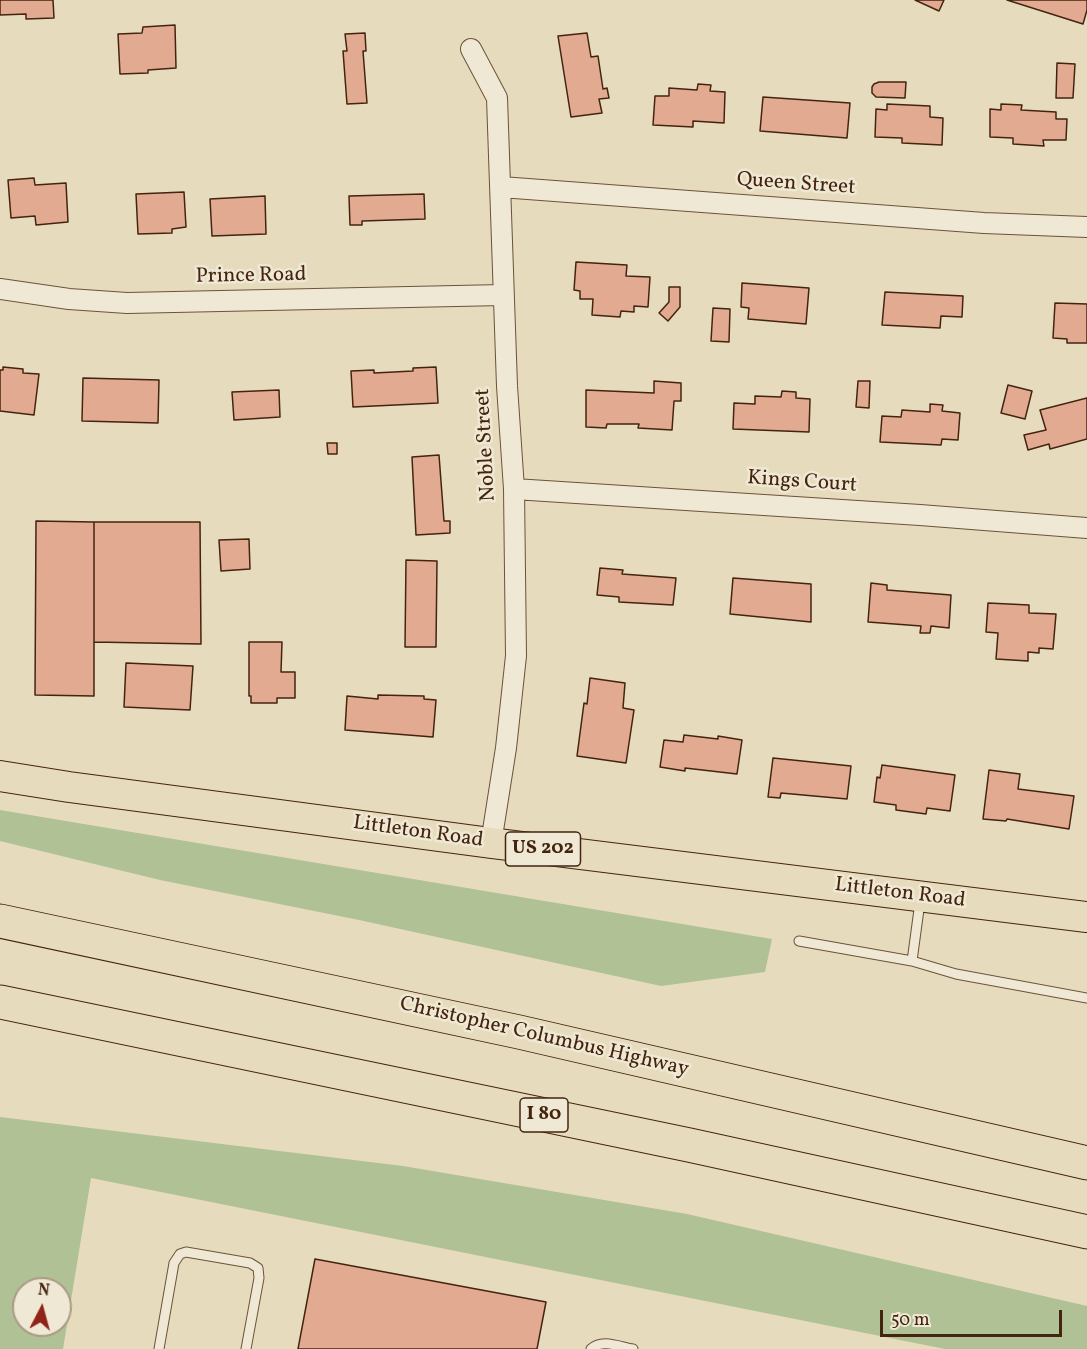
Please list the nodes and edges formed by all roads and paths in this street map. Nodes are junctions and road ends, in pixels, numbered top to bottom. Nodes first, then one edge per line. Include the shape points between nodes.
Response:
1 (471, 49) dead end
2 (501, 188) junction
3 (1087, 227) edge
4 (0, 289) edge
5 (504, 295) junction
6 (514, 489) junction
7 (1087, 528) edge
8 (0, 776) edge
9 (490, 843) junction
10 (920, 896) junction
11 (1087, 917) edge
12 (0, 921) edge
13 (799, 941) dead end
14 (912, 961) junction
15 (1087, 998) edge
16 (0, 1002) edge
17 (1087, 1163) edge
18 (1087, 1232) edge
19 (159, 1349) edge
20 (246, 1349) edge
21 (591, 1349) edge
22 (633, 1349) edge

1 - 2 street, Noble Street via 497,98
2 - 3 street, Queen Street
2 - 5 street, Noble Street
4 - 5 street, Prince Road via 127,303
5 - 6 street, Noble Street
6 - 7 street, Kings Court
6 - 9 street, Noble Street via 516,656
8 - 9 main road, Littleton Road / US 202
9 - 10 main road, Littleton Road / US 202
10 - 11 main road, Littleton Road / US 202
10 - 14 lane
12 - 17 highway, Christopher Columbus Highway via 508,1029
13 - 14 lane
14 - 15 lane via 956,974
16 - 18 highway, I 80
19 - 20 lane via 174,1263 186,1252 250,1263 258,1268
21 - 22 lane via 603,1343

